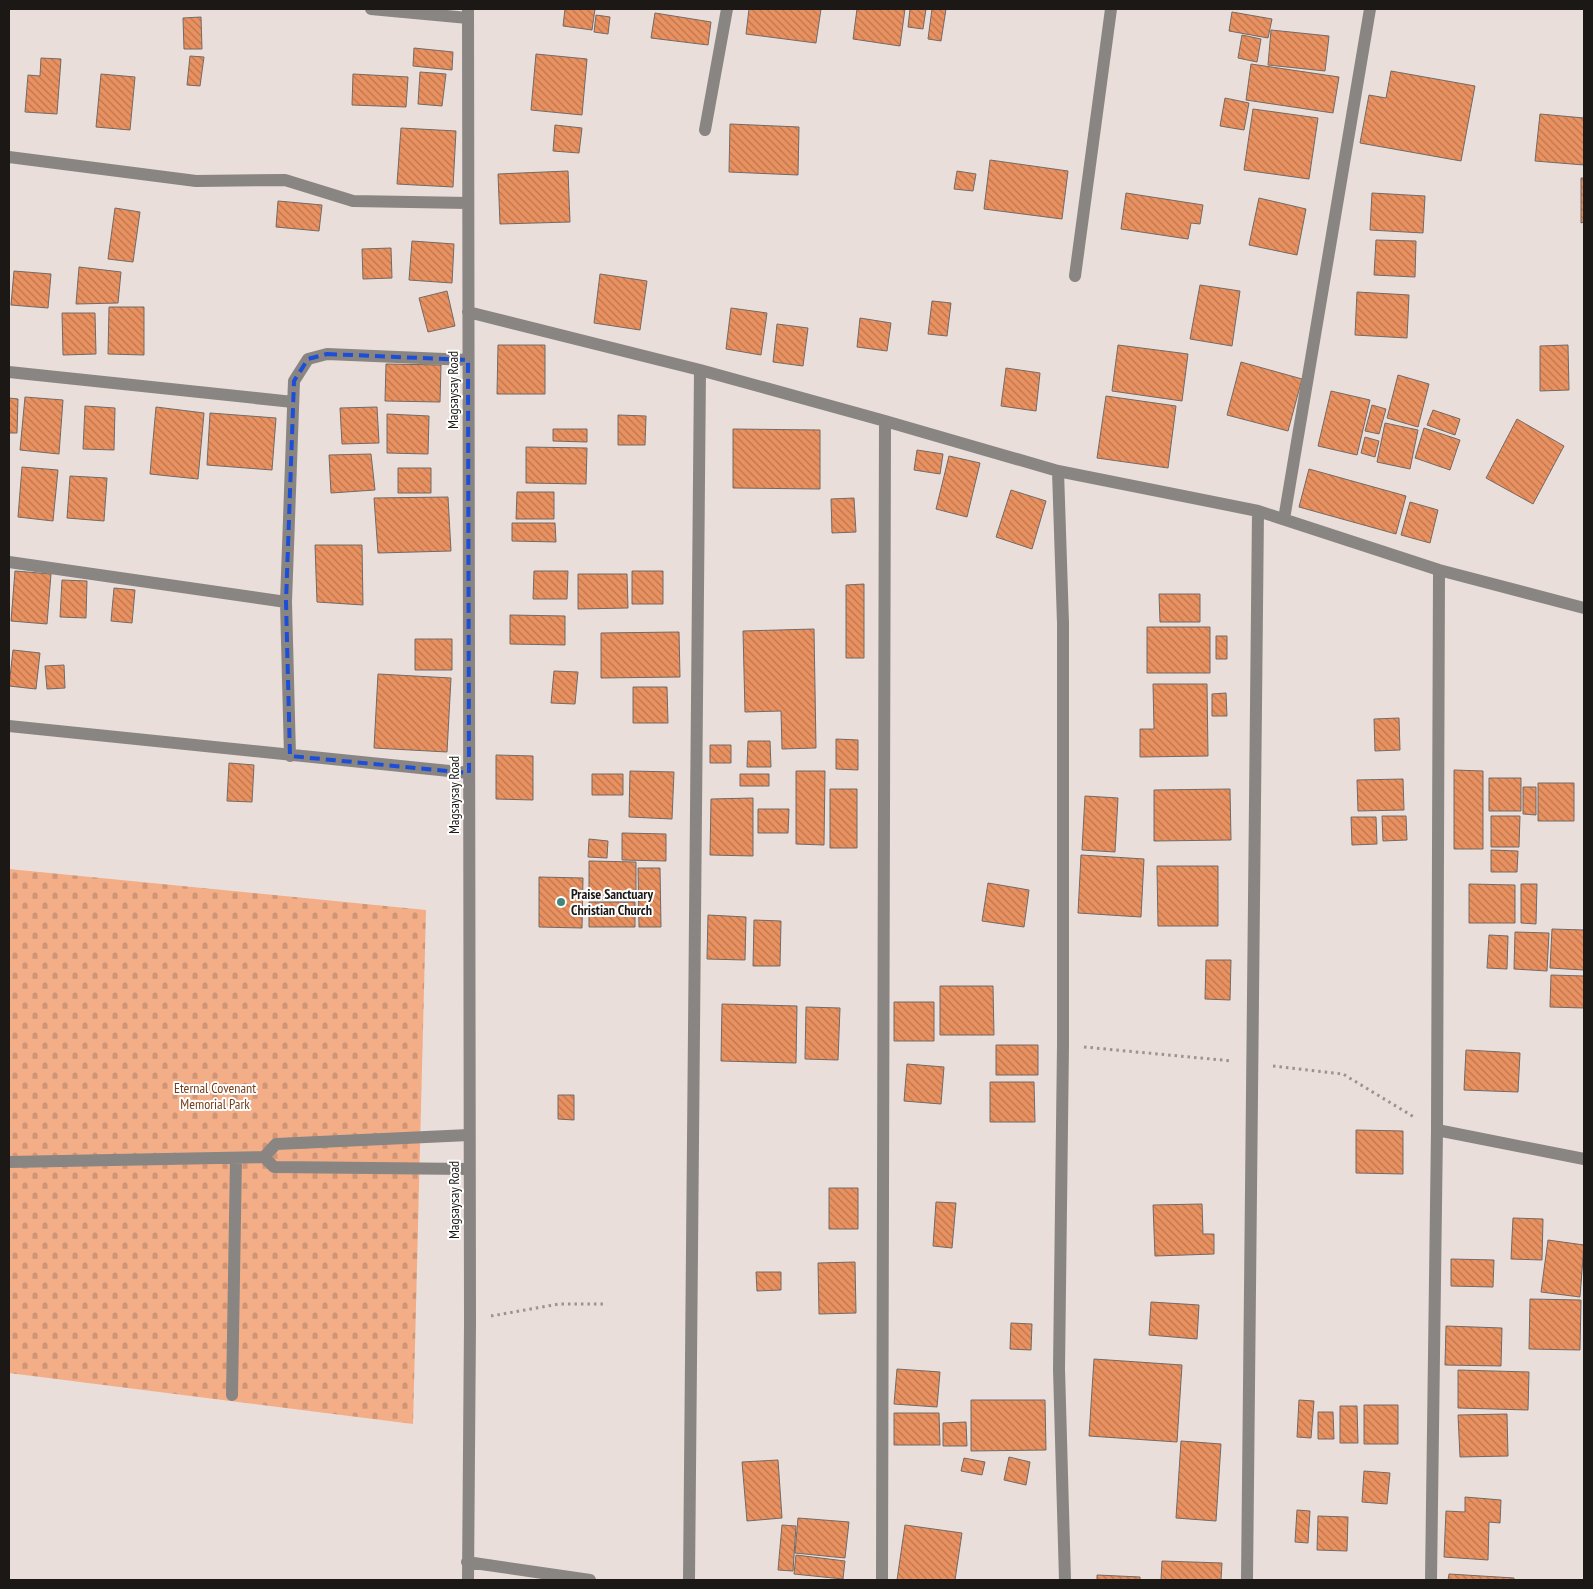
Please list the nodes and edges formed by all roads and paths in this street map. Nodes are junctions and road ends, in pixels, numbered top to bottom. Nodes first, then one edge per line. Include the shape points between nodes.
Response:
1 (371, 9) edge
2 (727, 9) edge
3 (1111, 9) edge
4 (1370, 9) edge
5 (468, 13) edge
6 (705, 130) dead end
7 (9, 157) edge
8 (468, 203) junction
9 (1075, 276) dead end
10 (468, 312) junction
11 (468, 360) junction
12 (700, 370) junction
13 (9, 372) edge
14 (293, 402) junction
15 (885, 421) junction
16 (1058, 472) junction
17 (1258, 512) junction
18 (1284, 519) junction
19 (9, 562) edge
20 (1439, 570) junction
21 (286, 602) junction
22 (1584, 608) edge
23 (9, 726) edge
24 (290, 756) junction
25 (469, 773) junction
26 (1437, 1130) junction
27 (470, 1136) junction
28 (264, 1157) junction
29 (236, 1158) junction
30 (1584, 1160) edge
31 (9, 1162) edge
32 (469, 1169) junction
33 (607, 1304) dead end
34 (470, 1323) junction
35 (232, 1395) dead end
36 (467, 1562) junction
37 (468, 1580) edge
38 (590, 1580) edge
39 (689, 1580) edge
40 (882, 1580) edge
41 (1065, 1580) edge
42 (1247, 1580) edge
43 (1431, 1580) edge

1 - 5 street
2 - 6 street
3 - 9 street
4 - 18 street
5 - 8 street, Magsaysay Road
7 - 8 street via 196,181 285,180 353,201
8 - 10 street, Magsaysay Road
10 - 11 street, Magsaysay Road
10 - 12 street
11 - 14 street via 327,354 308,359 294,381
11 - 25 street, Magsaysay Road
12 - 15 street
12 - 39 street
13 - 14 street
14 - 21 street
15 - 16 street
15 - 40 street
16 - 17 street
16 - 41 street via 1063,623 1059,1369
17 - 18 street
17 - 42 street
18 - 20 street
19 - 21 street
20 - 22 street
20 - 26 street
21 - 24 street
23 - 24 street
24 - 25 street
25 - 27 street, Magsaysay Road
26 - 30 street
26 - 43 street
27 - 28 street via 276,1144
27 - 32 street, Magsaysay Road
28 - 29 street
28 - 32 street via 274,1167
29 - 31 street
29 - 35 street
32 - 34 street, Magsaysay Road
33 - 34 path via 560,1304
34 - 36 street, Magsaysay Road
36 - 37 street, Magsaysay Road
36 - 38 street

